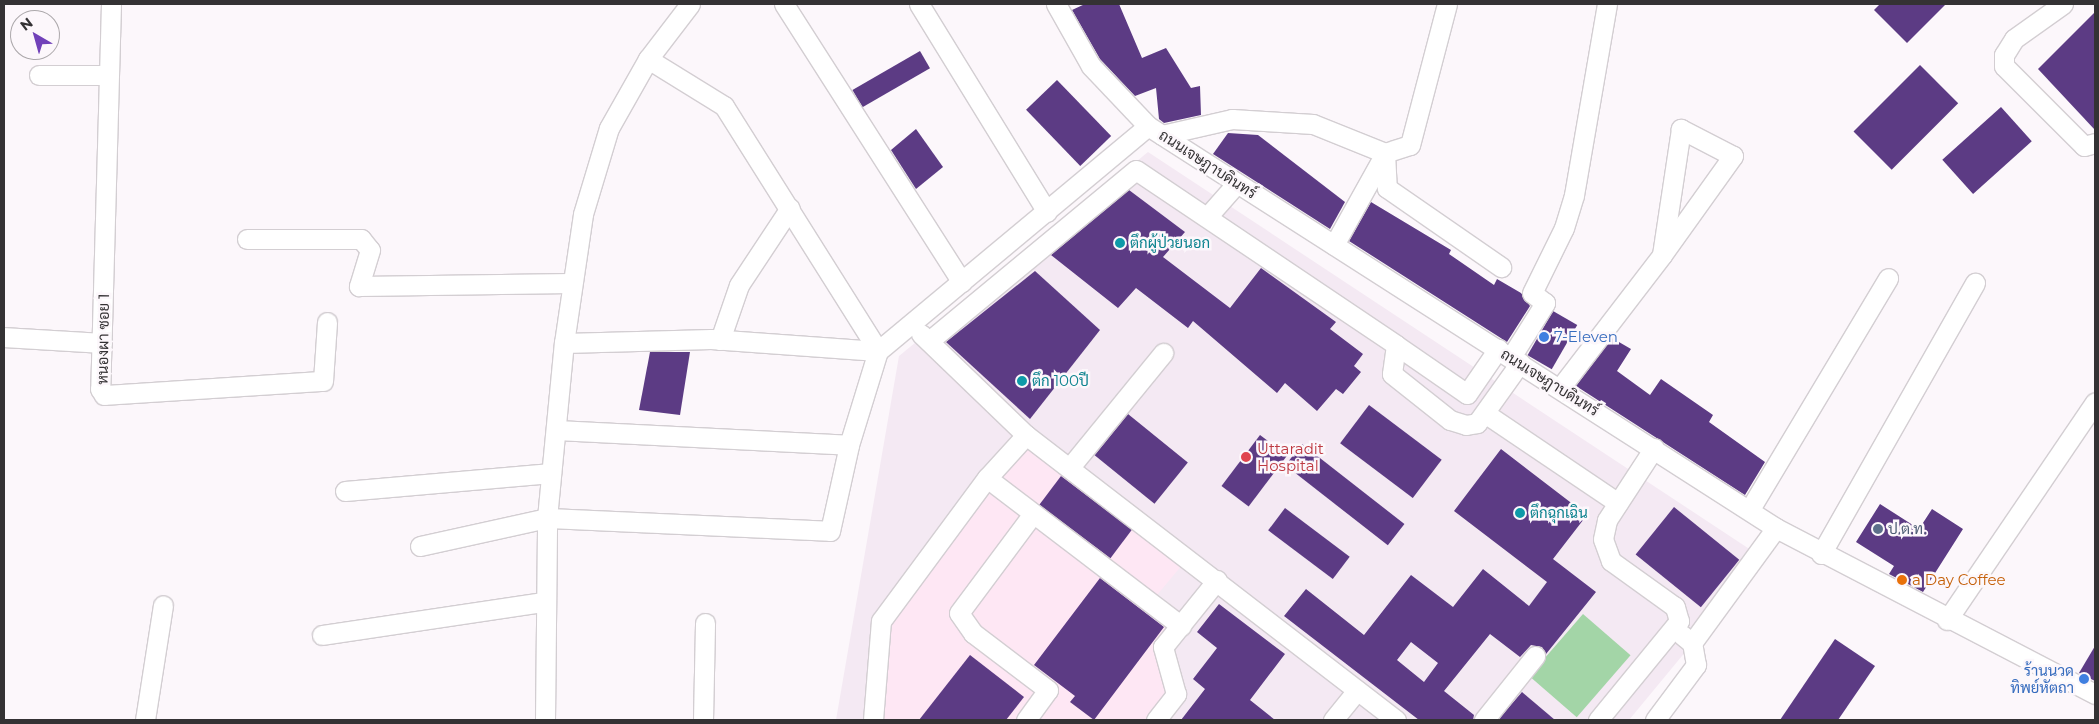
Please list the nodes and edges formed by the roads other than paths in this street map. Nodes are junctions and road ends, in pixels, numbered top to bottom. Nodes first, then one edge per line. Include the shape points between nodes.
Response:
1 (111, 4) edge
2 (690, 4) edge
3 (784, 4) edge
4 (919, 4) edge
5 (1447, 4) edge
6 (1607, 4) edge
7 (2063, 4) edge
8 (1062, 6) edge
9 (648, 59) junction
10 (39, 75) dead end
11 (106, 75) junction
12 (1155, 130) junction
13 (2095, 142) edge
14 (1385, 153) junction
15 (1107, 162) junction
16 (1124, 178) junction
17 (1237, 183) junction
18 (790, 208) junction
19 (1047, 212) junction
20 (1207, 217) junction
21 (247, 240) dead end
22 (1334, 245) junction
23 (1662, 255) junction
24 (1501, 267) dead end
25 (1888, 278) dead end
26 (962, 282) junction
27 (571, 283) junction
28 (1975, 283) dead end
29 (327, 322) dead end
30 (910, 324) junction
31 (4, 336) edge
32 (720, 340) junction
33 (929, 341) junction
34 (102, 342) junction
35 (564, 343) junction
36 (1396, 345) junction
37 (878, 351) junction
38 (1163, 353) dead end
39 (1510, 356) junction
40 (1476, 380) junction
41 (1560, 388) junction
42 (1499, 395) junction
43 (2095, 402) edge
44 (1486, 414) junction
45 (556, 430) junction
46 (1026, 435) junction
47 (849, 445) junction
48 (1654, 448) junction
49 (1071, 466) junction
50 (551, 472) junction
51 (987, 478) junction
52 (344, 491) dead end
53 (1618, 503) junction
54 (1750, 510) junction
55 (1032, 515) junction
56 (547, 518) junction
57 (1776, 528) junction
58 (420, 546) dead end
59 (1821, 554) junction
60 (1217, 580) junction
61 (543, 602) junction
62 (163, 605) dead end
63 (1947, 620) junction
64 (705, 623) dead end
65 (1180, 626) junction
66 (1673, 628) junction
67 (322, 635) dead end
68 (1692, 643) junction
69 (1535, 656) dead end
70 (1357, 690) junction
71 (2095, 694) edge
72 (145, 720) edge
73 (545, 720) edge
74 (703, 720) edge
75 (873, 720) edge
76 (1026, 720) edge
77 (1156, 720) edge
78 (1333, 720) edge
79 (1396, 720) edge
80 (1484, 720) edge
81 (1598, 720) edge
82 (1655, 720) edge

1 - 11 street, หนองผา ซอย 1
2 - 9 street
3 - 26 street
4 - 19 street
5 - 14 street via 1410,145
6 - 39 street via 1574,195 1564,228 1532,293 1545,303
7 - 13 street via 2014,39 2004,55 2004,66 2084,146
8 - 12 street, ถนนเจษฎาบดินทร์ via 1091,66
9 - 18 street via 724,106
9 - 27 street via 609,128 583,214
10 - 11 street
11 - 34 street, หนองผา ซอย 1
12 - 14 street via 1232,119 1313,124
12 - 15 street
12 - 17 street, ถนนเจษฎาบดินทร์
14 - 22 street
14 - 24 street via 1387,188
15 - 16 street
15 - 19 street
16 - 20 street via 1136,170
16 - 33 street
17 - 20 street
17 - 22 street, ถนนเจษฎาบดินทร์
18 - 32 street via 740,285
18 - 37 street
19 - 26 street
20 - 36 street
21 - 27 street via 361,239 370,250 359,286
22 - 39 street, ถนนเจษฎาบดินทร์
23 - 23 street via 1733,156 1681,129 1678,149
23 - 41 street
25 - 54 street
26 - 30 street
27 - 35 street
28 - 59 street
29 - 34 street, หนองผา ซอย 1 via 323,382 104,394 100,389
30 - 33 street
30 - 37 street
31 - 34 street
32 - 35 street
32 - 37 street
33 - 46 street
35 - 45 street
36 - 40 street via 1467,394
36 - 44 street via 1392,374 1401,384 1450,420 1466,425
37 - 47 street
38 - 49 street
39 - 40 street
39 - 41 street, ถนนเจษฎาบดินทร์
39 - 42 street
40 - 42 street
41 - 48 street, ถนนเจษฎาบดินทร์
42 - 44 street
43 - 63 street
44 - 53 street
45 - 47 street
45 - 50 street
46 - 49 street
46 - 51 street
47 - 56 street via 830,531
48 - 53 street
48 - 54 street, ถนนเจษฎาบดินทร์
49 - 60 street
50 - 52 street
50 - 56 street
51 - 55 street
51 - 75 street via 881,621
53 - 66 street via 1607,520 1602,539 1611,561 1675,608 1680,621
54 - 57 street, ถนนเจษฎาบดินทร์
55 - 65 street
55 - 76 street via 959,612 973,634 1048,690
56 - 58 street
56 - 61 street
57 - 59 street, ถนนเจษฎาบดินทร์
57 - 68 street
59 - 63 street, ถนนเจษฎาบดินทร์
60 - 65 street
60 - 70 street
61 - 67 street
61 - 73 street
62 - 72 street
63 - 71 street, ถนนเจษฎาบดินทร์
64 - 74 street
65 - 77 street via 1163,647 1176,694
66 - 68 street
66 - 81 street
68 - 82 street via 1696,666
69 - 80 street
70 - 78 street
70 - 79 street

